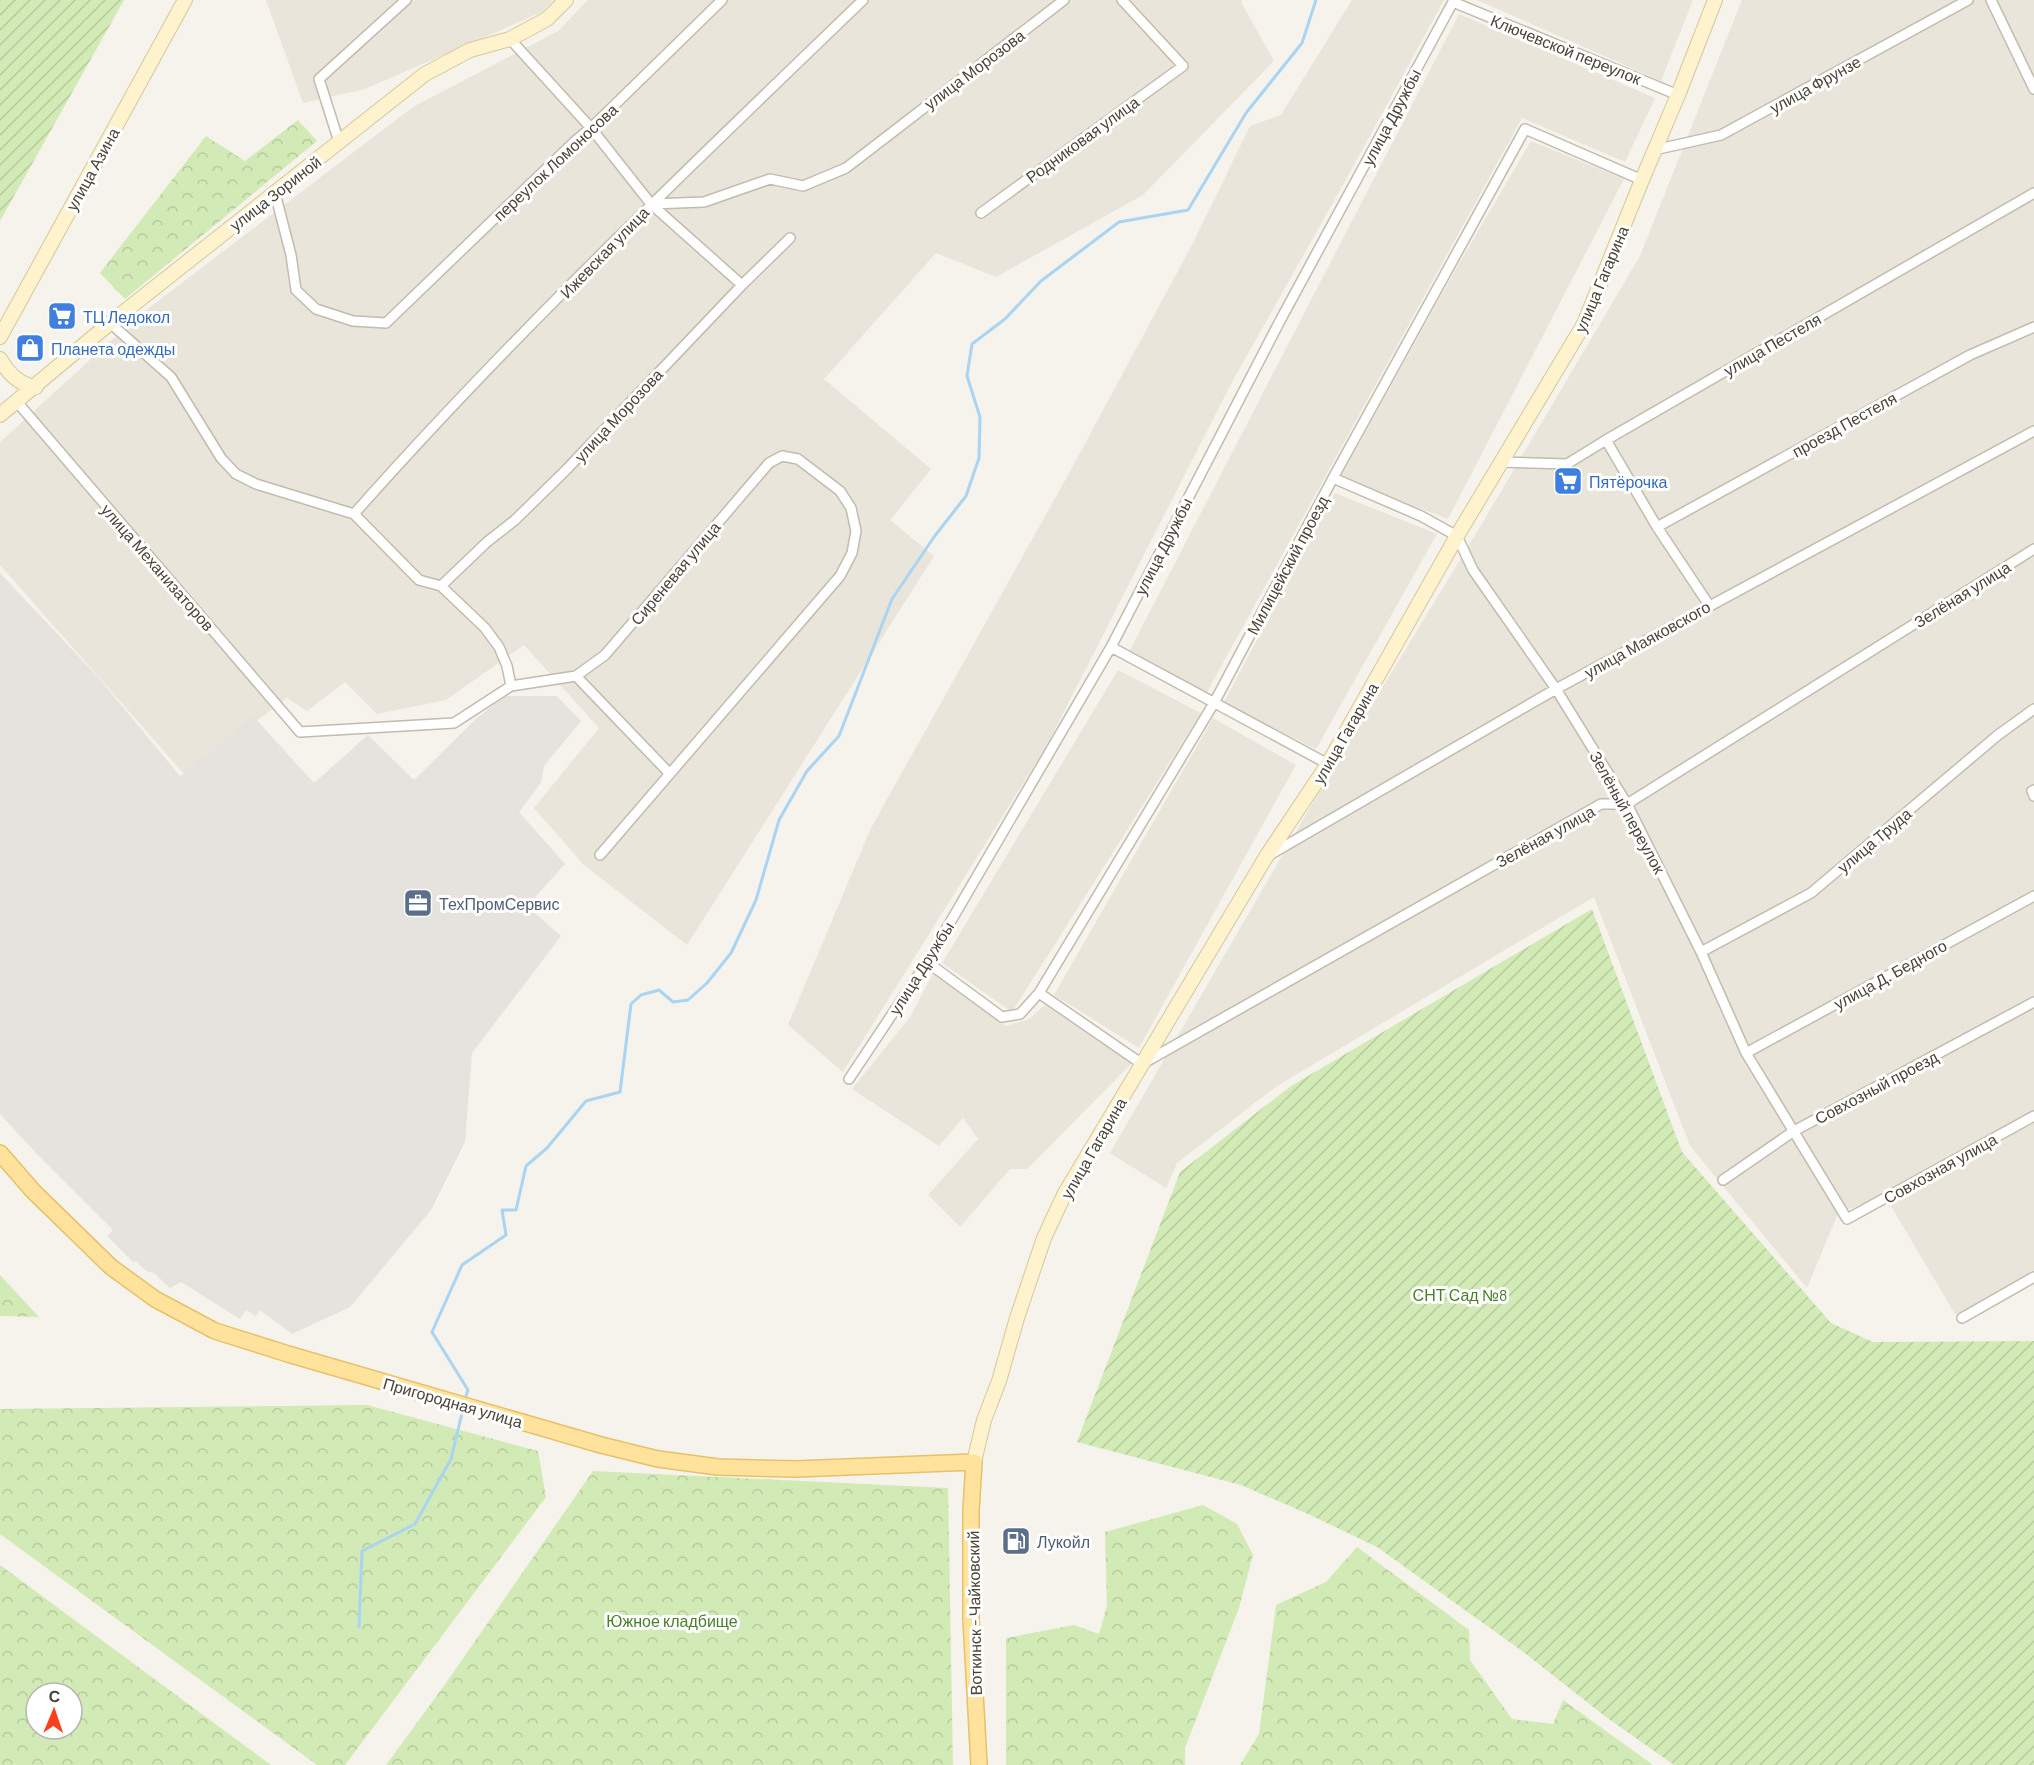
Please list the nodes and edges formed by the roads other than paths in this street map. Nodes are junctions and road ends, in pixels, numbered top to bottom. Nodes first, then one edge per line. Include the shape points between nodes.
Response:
1 (185, 0) edge
2 (406, 0) edge
3 (566, 0) edge
4 (722, 0) edge
5 (863, 0) edge
6 (1064, 0) edge
7 (1122, 0) edge
8 (1715, 0) edge
9 (1968, 0) edge
10 (1991, 0) edge
11 (1454, 1) edge
12 (510, 39) junction
13 (2034, 89) edge
14 (1678, 95) junction
15 (591, 128) junction
16 (339, 142) junction
17 (1654, 150) junction
18 (1642, 180) junction
19 (275, 193) junction
20 (2034, 193) edge
21 (651, 204) junction
22 (981, 213) dead end
23 (790, 238) dead end
24 (742, 285) junction
25 (110, 323) junction
26 (2034, 327) edge
27 (0, 337) edge
28 (0, 358) edge
29 (36, 387) junction
30 (17, 402) junction
31 (0, 415) edge
32 (2034, 431) edge
33 (1606, 440) junction
34 (1502, 462) junction
35 (1333, 478) junction
36 (354, 514) junction
37 (1658, 527) junction
38 (1457, 536) junction
39 (2034, 549) edge
40 (441, 586) junction
41 (1709, 605) junction
42 (1111, 647) junction
43 (576, 676) junction
44 (511, 686) junction
45 (1556, 689) junction
46 (1214, 703) junction
47 (2034, 709) edge
48 (1329, 764) junction
49 (670, 774) junction
50 (2034, 790) edge
51 (2034, 796) edge
52 (1627, 804) junction
53 (600, 855) dead end
54 (1266, 857) junction
55 (2034, 896) edge
56 (1701, 952) junction
57 (927, 962) junction
58 (1039, 993) junction
59 (2034, 1002) edge
60 (1746, 1053) junction
61 (1142, 1064) junction
62 (849, 1079) dead end
63 (2034, 1116) edge
64 (1794, 1131) junction
65 (0, 1153) edge
66 (1723, 1180) dead end
67 (1847, 1219) joint
68 (2034, 1277) edge
69 (1962, 1318) dead end
70 (974, 1462) junction
71 (979, 1765) edge

1 - 27 main road, улица Азина
2 - 16 street via 319,79
3 - 12 main road, улица Зориной via 547,19
4 - 15 street, переулок Ломоносова
5 - 21 street, Ижевская улица
6 - 21 street, улица Морозова via 846,168 803,186 770,179 704,202
7 - 22 street, Родниковая улица via 1183,66
8 - 14 main road, улица Гагарина
9 - 17 street, улица Фрунзе via 1721,135
10 - 13 street
11 - 14 street, Ключевской переулок
11 - 42 street, улица Дружбы via 1281,319
12 - 15 street
12 - 16 main road, улица Зориной via 470,50 425,74
14 - 17 main road, улица Гагарина
15 - 19 street, переулок Ломоносова via 386,323 354,321 316,309 296,290
15 - 21 street
16 - 19 main road, улица Зориной
17 - 18 main road, улица Гагарина
18 - 34 main road, улица Гагарина via 1584,324
18 - 35 street, Милицейский проезд via 1525,129
19 - 25 main road, улица Зориной
20 - 33 street, улица Пестеля
21 - 24 street
21 - 36 street, Ижевская улица via 419,441
23 - 24 street, улица Морозова
24 - 40 street, улица Морозова via 566,470
25 - 29 main road, улица Зориной
25 - 36 street via 171,377 221,458 236,474 256,484
26 - 37 street, проезд Пестеля via 1970,355
28 - 29 main road via 20,382
29 - 30 main road, улица Зориной
30 - 31 main road, улица Зориной
30 - 44 street, улица Механизаторов via 300,732 454,723
32 - 41 street, улица Маяковского
33 - 34 street, улица Пестеля via 1567,464
33 - 37 street
34 - 38 main road, улица Гагарина
35 - 38 street
35 - 46 street, Милицейский проезд
36 - 40 street via 419,580
37 - 41 street
38 - 45 street, Зелёный переулок via 1473,570
38 - 48 main road, улица Гагарина
39 - 52 street, Зелёная улица
40 - 44 street via 499,647
41 - 45 street, улица Маяковского
42 - 46 street
42 - 57 street, улица Дружбы
43 - 44 street
43 - 49 street
43 - 49 street, Сиреневая улица via 605,655 769,463 782,456 798,459 840,491 851,508 856,531 852,553 840,576
45 - 52 street, Зелёный переулок
45 - 54 street, улица Маяковского
46 - 48 street
46 - 58 street, Милицейский проезд
47 - 56 street, улица Труда via 1810,893
48 - 54 main road, улица Гагарина
49 - 53 street
50 - 51 street
52 - 56 street, Зелёный переулок
52 - 61 street, Зелёная улица via 1601,804
54 - 61 main road, улица Гагарина
55 - 60 street, улица Д. Бедного
56 - 60 street, Зелёный переулок
57 - 58 street, Милицейский проезд via 1002,1017 1020,1014
57 - 62 street, улица Дружбы
58 - 61 street
59 - 64 street, Совхозный проезд
60 - 64 street, Зелёный переулок
61 - 70 main road, улица Гагарина via 1065,1193 1044,1238
63 - 67 street, Совхозная улица
64 - 66 street, Совхозный проезд
64 - 67 street, Зелёный переулок
65 - 70 main road, Пригородная улица via 111,1267 155,1299 215,1331 658,1460 718,1467 796,1469
68 - 69 street
70 - 71 main road, Воткинск - Чайковский via 971,1619

